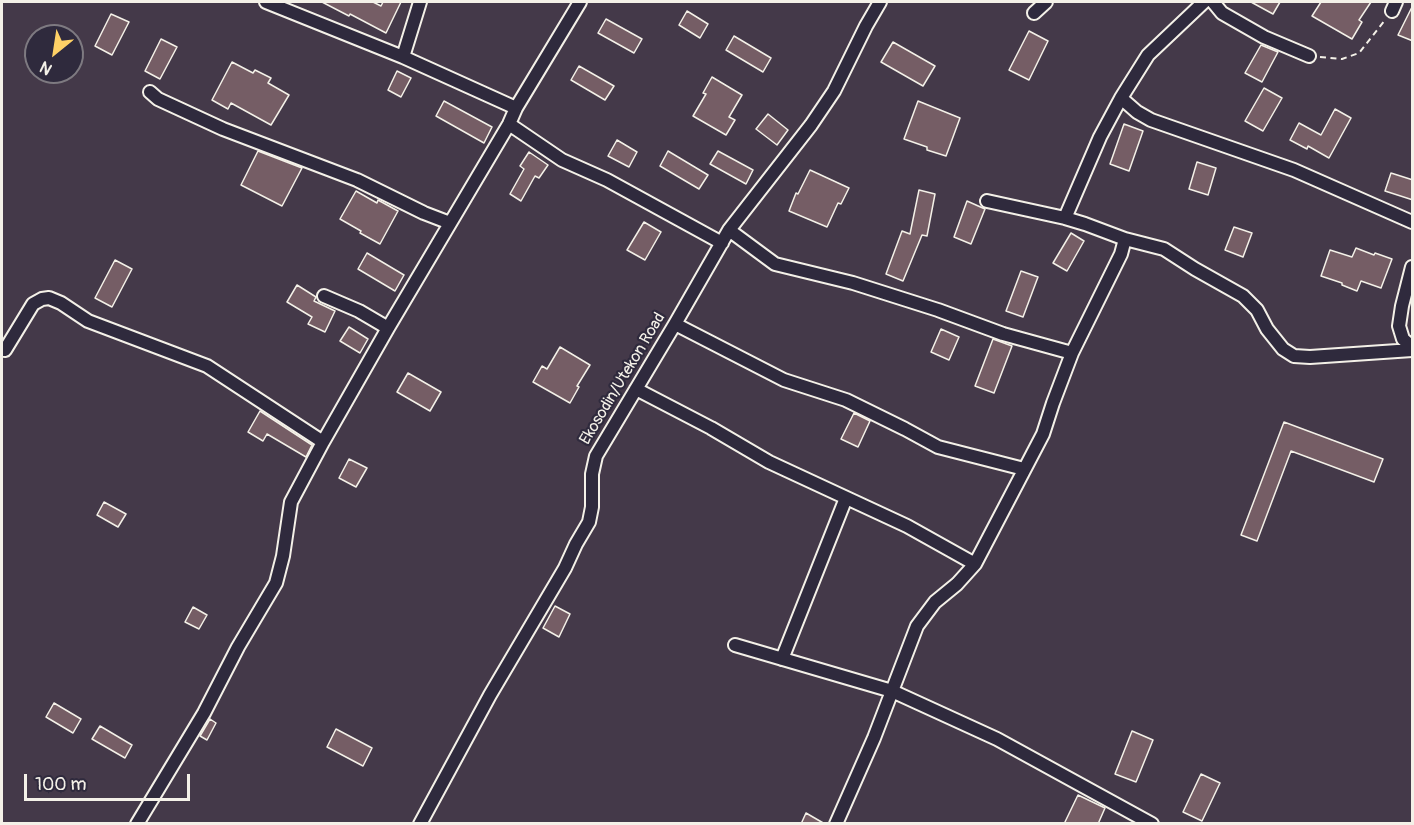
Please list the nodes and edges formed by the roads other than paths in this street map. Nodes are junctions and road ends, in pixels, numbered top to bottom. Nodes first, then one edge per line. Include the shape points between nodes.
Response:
1 (271, 2) edge
2 (420, 2) edge
3 (580, 2) edge
4 (880, 2) edge
5 (1046, 2) edge
6 (1204, 2) edge
7 (1213, 2) edge
8 (1034, 13) dead end
9 (1309, 56) road end
10 (403, 57) junction
11 (150, 92) dead end
12 (1121, 98) junction
13 (516, 108) junction
14 (509, 124) junction
15 (987, 201) dead end
16 (1065, 218) junction
17 (1413, 222) edge
18 (450, 223) junction
19 (729, 231) junction
20 (1125, 239) junction
21 (722, 243) junction
22 (1413, 267) edge
23 (324, 296) dead end
24 (675, 324) junction
25 (388, 328) junction
26 (1413, 349) edge
27 (5, 350) dead end
28 (1072, 353) junction
29 (636, 389) junction
30 (323, 442) junction
31 (1024, 469) junction
32 (846, 498) junction
33 (975, 564) junction
34 (735, 645) dead end
35 (782, 659) junction
36 (892, 691) junction
37 (137, 824) edge
38 (420, 824) edge
39 (836, 824) edge
40 (1152, 824) edge

1 - 10 street
2 - 10 street
3 - 13 street
4 - 19 street, Ekosodin/Utekon Road via 834,91
5 - 8 street
6 - 12 street via 1148,55
7 - 9 street via 1222,13 1264,37
10 - 13 street
11 - 18 street via 223,129 357,180
12 - 16 street
12 - 17 street via 1151,120 1294,170
13 - 14 street
14 - 18 street
14 - 21 street via 562,160
15 - 16 street
16 - 20 street
18 - 25 street
19 - 21 street, Ekosodin/Utekon Road
19 - 28 street via 775,264 853,283
20 - 26 street via 1164,249 1243,296 1283,350 1294,356
20 - 28 street
21 - 24 street, Ekosodin/Utekon Road
22 - 26 street via 1399,326
23 - 25 street
24 - 29 street, Ekosodin/Utekon Road
24 - 31 street via 784,380 846,400 938,447
25 - 30 street
27 - 30 street via 33,304 49,298 88,321 207,366
28 - 31 street via 1043,434
29 - 32 street via 768,462
29 - 38 street, Ekosodin/Utekon Road via 596,456 589,522
30 - 37 street via 291,502 276,583
31 - 33 street
32 - 33 street
32 - 35 street
33 - 36 street via 935,602 917,626
34 - 35 street
35 - 36 street
36 - 39 street
36 - 40 street via 997,739

